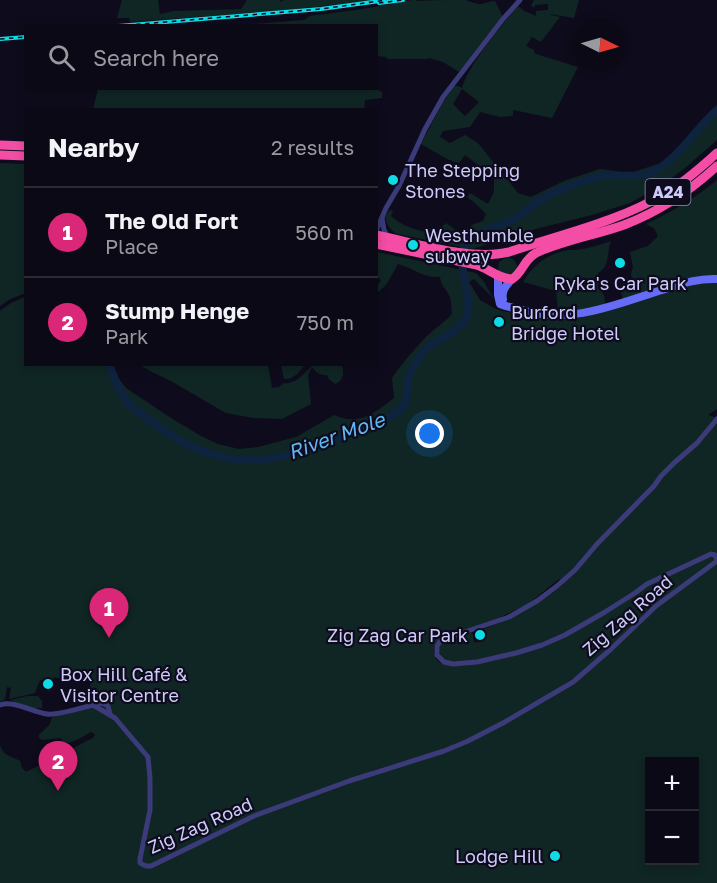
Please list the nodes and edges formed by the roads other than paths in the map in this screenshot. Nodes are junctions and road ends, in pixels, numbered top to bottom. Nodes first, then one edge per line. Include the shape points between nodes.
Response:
1 (520, 0) edge
2 (0, 145) edge
3 (24, 146) edge
4 (717, 153) edge
5 (0, 155) edge
6 (24, 156) edge
7 (717, 166) edge
8 (382, 217) junction
9 (379, 235) edge
10 (510, 252) junction
11 (498, 255) junction
12 (470, 259) junction
13 (521, 268) junction
14 (497, 275) junction
15 (512, 279) junction
16 (717, 279) edge
17 (509, 307) junction
18 (717, 419) edge
19 (0, 705) edge

1 - 8 street via 442,98
2 - 3 highway
4 - 10 highway, A24 via 679,185 636,209
5 - 6 highway
7 - 13 highway, A24 via 687,191 652,212 540,252
8 - 9 street
8 - 9 street via 384,230
9 - 12 highway
10 - 11 highway
10 - 13 highway
11 - 12 highway
11 - 14 highway via 494,266
12 - 14 highway
13 - 15 highway
14 - 15 highway
14 - 17 main road via 499,301
15 - 17 main road via 502,296
16 - 17 main road via 688,282 578,315 546,315
18 - 19 street, Zig Zag Road via 557,586 509,616 441,640 437,655 447,663 462,663 530,650 565,635 647,584 711,554 717,558 715,563 656,606 573,682 444,751 254,816 146,866 140,859 150,810 148,757 110,714 108,706 93,705 54,714

